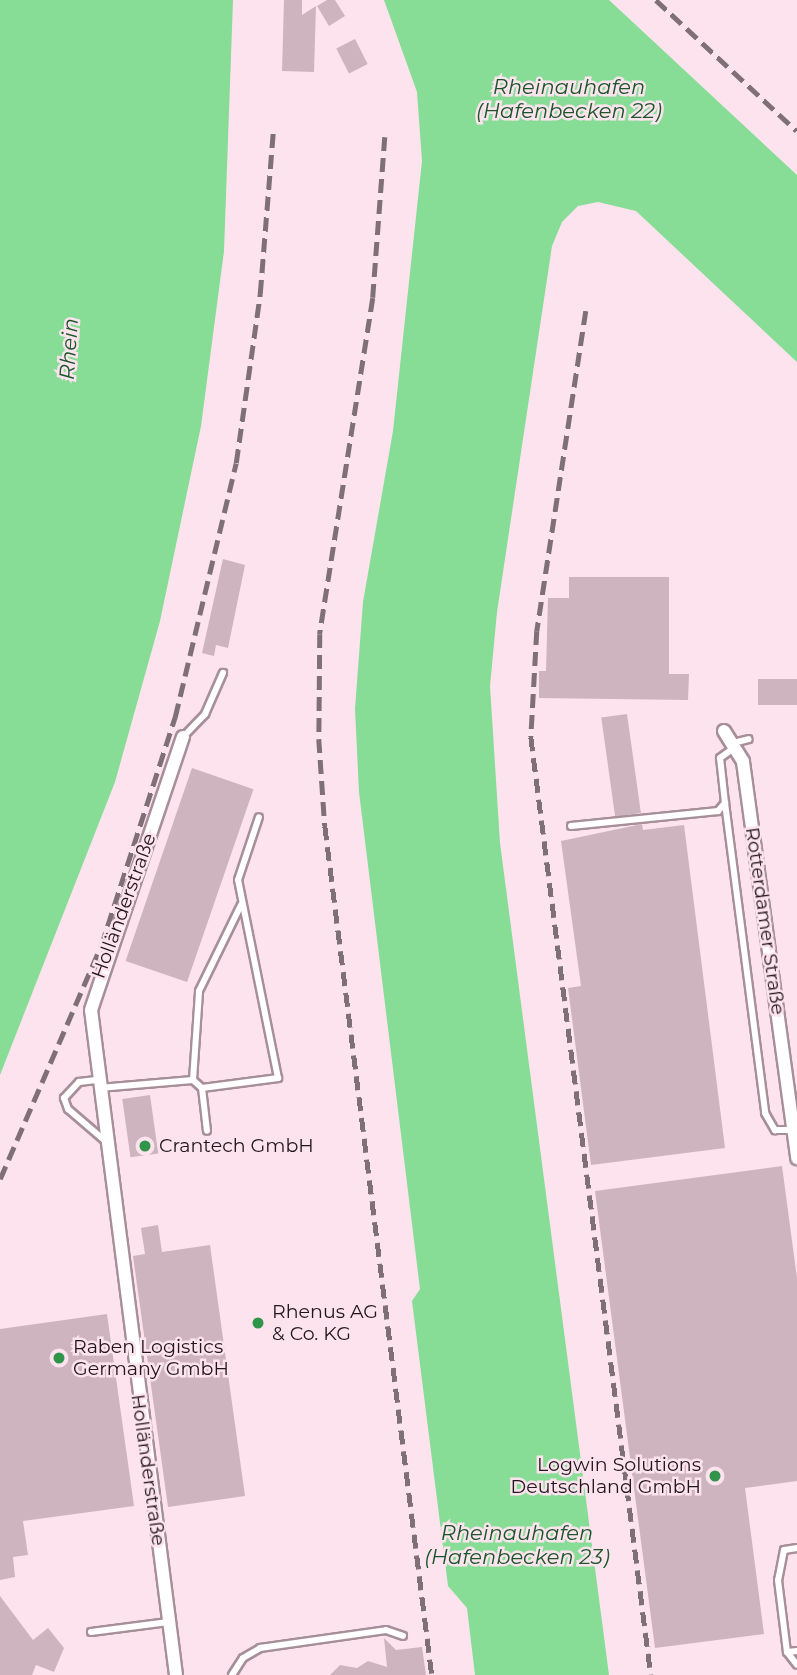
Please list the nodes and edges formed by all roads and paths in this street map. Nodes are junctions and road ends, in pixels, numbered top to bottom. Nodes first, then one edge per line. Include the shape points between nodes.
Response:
1 (223, 673) dead end
2 (724, 731) dead end
3 (183, 737) joint
4 (750, 739) dead end
5 (732, 746) junction
6 (725, 803) junction
7 (259, 817) dead end
8 (571, 826) dead end
9 (241, 905) junction
10 (193, 1080) junction
11 (97, 1084) junction
12 (202, 1088) junction
13 (794, 1129) junction
14 (208, 1131) dead end
15 (104, 1140) junction
16 (797, 1158) edge
17 (797, 1548) edge
18 (169, 1622) junction
19 (91, 1632) dead end
20 (403, 1636) dead end
21 (797, 1651) edge
22 (787, 1652) junction
23 (797, 1665) edge
24 (176, 1675) edge
25 (232, 1675) edge

1 - 3 lane via 205,714
2 - 5 street, Rotterdamer Straße
3 - 11 street, Holländerstraße via 92,994
4 - 5 lane
5 - 6 lane via 720,758
5 - 13 street, Rotterdamer Straße via 743,762
6 - 8 lane via 705,813
6 - 13 lane via 765,1114 775,1130
7 - 9 lane via 238,880
9 - 10 lane via 199,991
9 - 12 lane via 278,1078
10 - 11 lane
10 - 12 lane
11 - 15 street, Holländerstraße
11 - 15 lane via 79,1082 64,1098 68,1109
12 - 14 lane
13 - 16 street, Rotterdamer Straße
15 - 18 street, Holländerstraße
17 - 22 lane via 784,1550 778,1580
18 - 19 lane
18 - 24 street, Holländerstraße
20 - 25 lane via 386,1630 260,1648 243,1658
21 - 22 lane
22 - 23 lane

